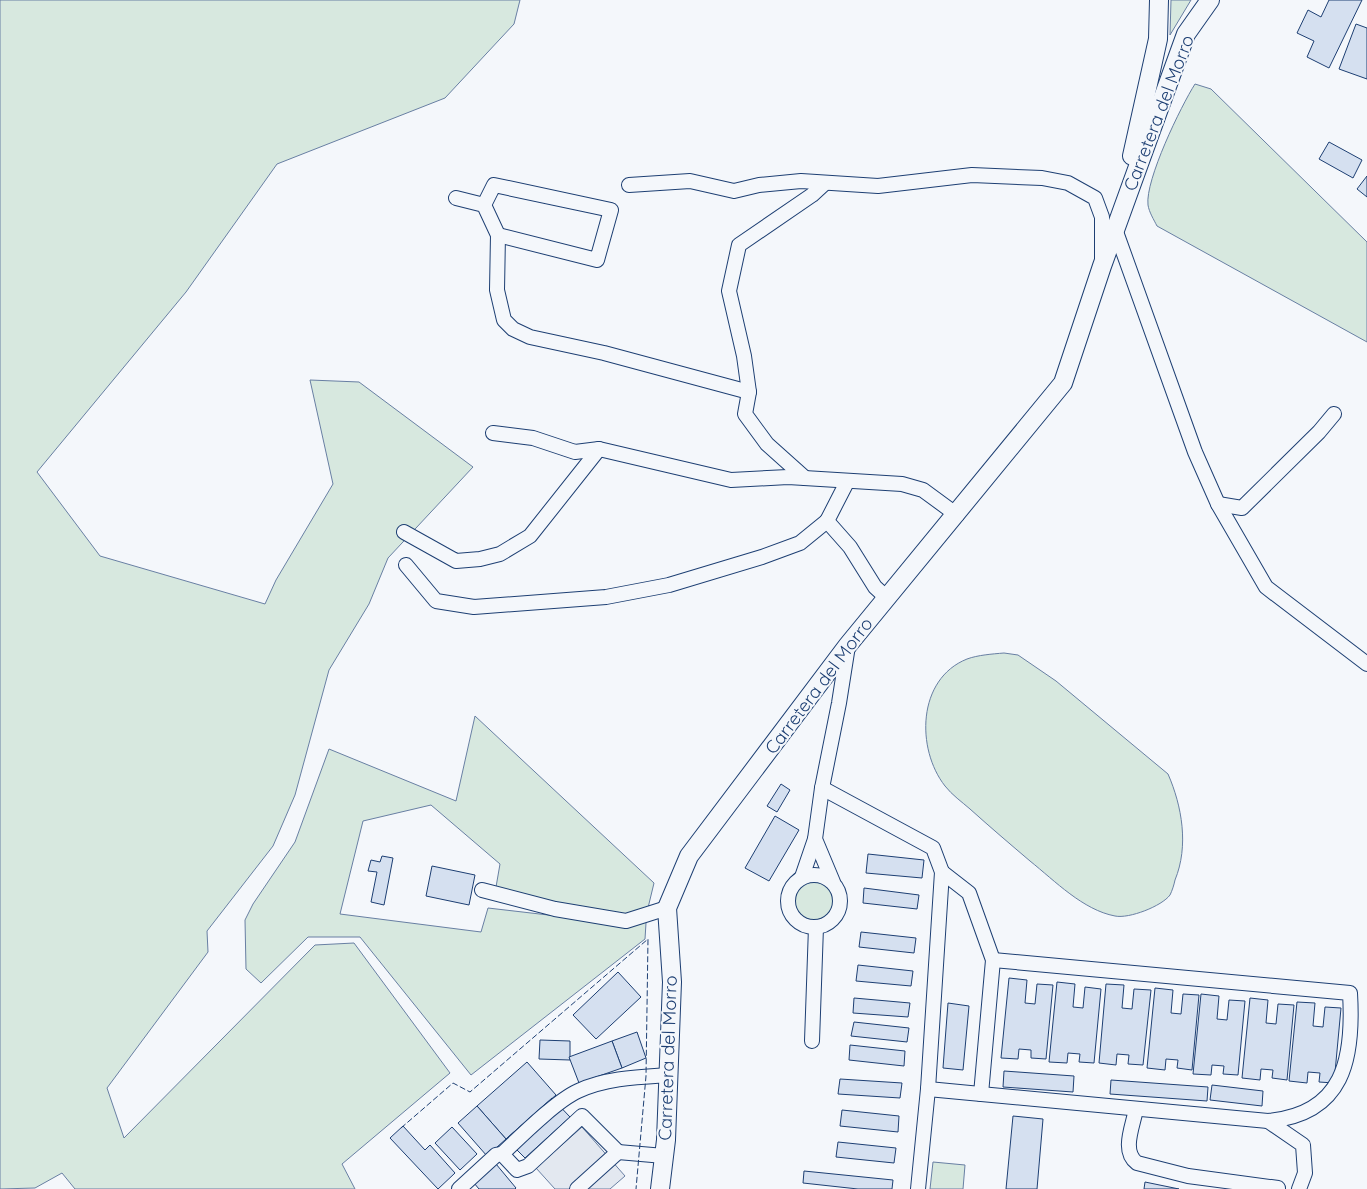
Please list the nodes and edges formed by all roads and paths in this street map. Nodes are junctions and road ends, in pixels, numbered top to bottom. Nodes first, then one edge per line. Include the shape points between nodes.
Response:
1 (1158, 0) edge
2 (1210, 0) edge
3 (825, 183) junction
4 (629, 184) dead end
5 (456, 198) dead end
6 (484, 206) junction
7 (1115, 230) junction
8 (498, 235) junction
9 (1102, 266) junction
10 (749, 392) junction
11 (1334, 414) dead end
12 (493, 433) dead end
13 (599, 449) junction
14 (805, 478) junction
15 (847, 482) junction
16 (1218, 504) junction
17 (957, 515) junction
18 (827, 521) junction
19 (404, 532) dead end
20 (406, 565) dead end
21 (887, 598) junction
22 (848, 645) junction
23 (1367, 664) edge
24 (822, 788) junction
25 (815, 839) junction
26 (942, 872) junction
27 (802, 877) junction
28 (833, 882) junction
29 (482, 890) dead end
30 (667, 908) junction
31 (816, 927) junction
32 (992, 960) junction
33 (812, 1041) dead end
34 (668, 1075) junction
35 (928, 1089) junction
36 (981, 1094) junction
37 (1136, 1108) junction
38 (1268, 1121) junction
39 (618, 1152) junction
40 (502, 1154) junction
41 (664, 1156) junction
42 (1278, 1188) dead end
43 (460, 1189) edge
44 (577, 1189) edge
45 (660, 1189) edge
46 (918, 1189) edge
47 (1299, 1189) edge

1 - 7 main road, Carretera del Morro via 1158,39
2 - 7 main road, Carretera del Morro via 1186,34
3 - 4 street via 801,181 734,191 690,181
3 - 9 street via 878,186 972,175 1042,178 1068,183 1095,198 1102,218
3 - 10 street via 812,196 739,245 729,291
5 - 6 street
6 - 8 street
6 - 8 street via 494,185 611,210 598,260
7 - 9 main road, Carretera del Morro
7 - 16 street via 1195,452
8 - 10 street via 497,290 504,320 513,329 530,338 604,353
9 - 17 main road, Carretera del Morro via 1063,383
10 - 14 street via 745,414 767,444
11 - 16 street via 1242,508
12 - 13 street via 533,438 575,452
13 - 14 street via 731,480
13 - 19 street via 530,536 500,554 456,561
14 - 15 street
15 - 17 street via 902,484 923,490
15 - 18 street
16 - 23 street via 1266,587
17 - 21 main road, Carretera del Morro
18 - 20 street via 800,543 762,557 669,585 606,597 474,607 454,605 436,601
18 - 21 street via 850,547 875,587
21 - 22 main road, Carretera del Morro
22 - 24 street
22 - 30 main road, Carretera del Morro via 689,856
24 - 25 street
24 - 26 street via 933,848
25 - 27 street
25 - 28 street
26 - 32 street via 969,894
26 - 35 street
27 - 28 street via 819,875
27 - 31 street via 790,890 788,908 799,923
28 - 31 street via 840,897 837,914 825,925
29 - 30 street via 555,909 626,921
30 - 34 main road, Carretera del Morro via 672,982
31 - 33 street
32 - 36 street
32 - 38 street via 1350,994 1348,1043 1339,1083 1328,1097 1301,1114
34 - 40 street via 623,1078 578,1091
34 - 41 main road, Carretera del Morro
35 - 36 street
35 - 46 street
36 - 37 street
37 - 38 street
37 - 42 street via 1128,1151 1130,1158 1137,1163 1188,1176
38 - 47 street via 1303,1145 1304,1173
39 - 40 street via 582,1116 528,1166 517,1170
39 - 41 street
39 - 44 street
40 - 43 street via 496,1155
41 - 45 main road, Carretera del Morro

